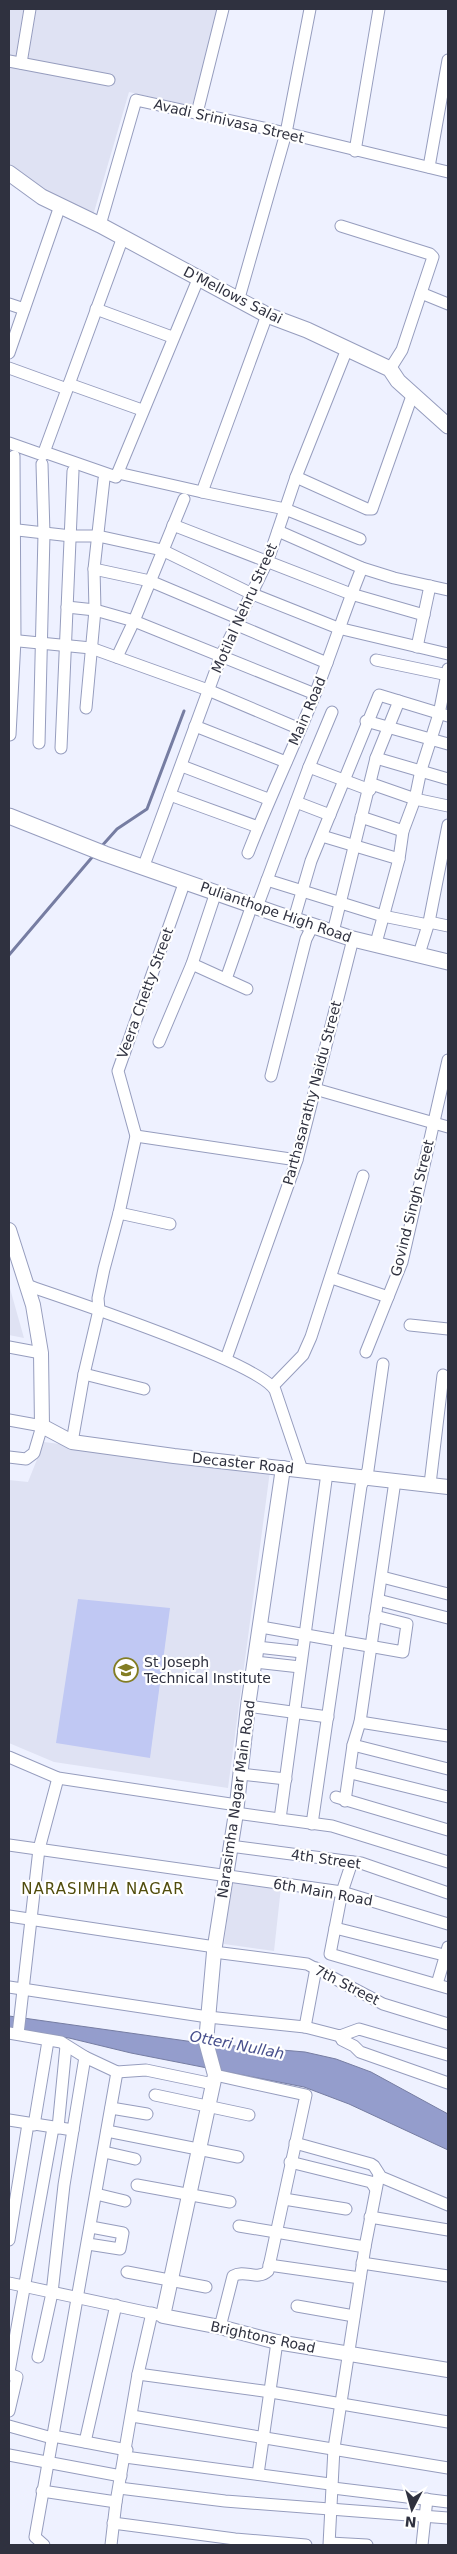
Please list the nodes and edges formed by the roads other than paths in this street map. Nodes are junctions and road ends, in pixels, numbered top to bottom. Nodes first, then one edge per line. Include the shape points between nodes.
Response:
1 (30, 9) edge
2 (223, 9) edge
3 (310, 9) edge
4 (379, 9) edge
5 (448, 60) edge
6 (9, 61) edge
7 (21, 63) junction
8 (109, 80) dead end
9 (198, 113) junction
10 (286, 133) junction
11 (355, 151) junction
12 (429, 167) junction
13 (448, 172) edge
14 (9, 173) edge
15 (60, 206) junction
16 (100, 225) junction
17 (341, 226) dead end
18 (123, 237) junction
19 (199, 277) junction
20 (421, 293) junction
21 (239, 298) junction
22 (9, 304) edge
23 (448, 304) edge
24 (24, 309) junction
25 (96, 309) junction
26 (267, 315) junction
27 (172, 337) junction
28 (347, 349) junction
29 (9, 353) edge
30 (9, 368) edge
31 (390, 369) junction
32 (68, 386) junction
33 (413, 393) junction
34 (142, 410) junction
35 (448, 426) edge
36 (9, 443) edge
37 (44, 452) junction
38 (14, 456) dead end
39 (42, 464) dead end
40 (73, 471) dead end
41 (118, 472) junction
42 (296, 477) junction
43 (104, 478) dead end
44 (202, 492) junction
45 (184, 499) dead end
46 (285, 509) junction
47 (173, 525) junction
48 (11, 529) edge
49 (278, 531) junction
50 (44, 534) junction
51 (70, 536) junction
52 (98, 536) junction
53 (360, 539) dead end
54 (162, 550) junction
55 (268, 560) junction
56 (362, 568) junction
57 (94, 569) junction
58 (150, 581) junction
59 (430, 586) junction
60 (448, 590) edge
61 (250, 593) junction
62 (351, 594) junction
63 (67, 607) junction
64 (95, 610) junction
65 (424, 615) junction
66 (134, 621) junction
67 (238, 622) junction
68 (338, 628) junction
69 (12, 640) edge
70 (41, 642) junction
71 (66, 646) junction
72 (417, 647) junction
73 (91, 648) junction
74 (448, 654) edge
75 (221, 656) junction
76 (116, 658) junction
77 (376, 660) dead end
78 (327, 663) junction
79 (448, 673) edge
80 (208, 690) junction
81 (315, 694) junction
82 (399, 701) junction
83 (86, 708) dead end
84 (332, 712) dead end
85 (443, 715) edge
86 (366, 722) junction
87 (195, 726) junction
88 (388, 728) junction
89 (300, 729) junction
90 (10, 735) edge
91 (430, 741) junction
92 (39, 743) dead end
93 (448, 744) edge
94 (61, 748) dead end
95 (376, 758) junction
96 (286, 762) junction
97 (182, 766) junction
98 (309, 766) junction
99 (421, 770) junction
100 (343, 779) junction
101 (448, 779) edge
102 (371, 787) junction
103 (170, 795) junction
104 (415, 799) junction
105 (268, 800) junction
106 (296, 802) junction
107 (448, 806) edge
108 (9, 816) edge
109 (330, 816) junction
110 (361, 817) junction
111 (448, 825) edge
112 (258, 827) junction
113 (403, 831) junction
114 (322, 836) junction
115 (354, 846) junction
116 (248, 852) dead end
117 (399, 859) junction
118 (144, 868) junction
119 (267, 880) junction
120 (185, 881) junction
121 (216, 892) junction
122 (302, 892) junction
123 (340, 902) junction
124 (255, 906) junction
125 (383, 916) junction
126 (294, 919) junction
127 (428, 923) junction
128 (313, 925) junction
129 (448, 926) edge
130 (333, 932) junction
131 (352, 939) junction
132 (376, 943) junction
133 (419, 954) junction
134 (448, 962) edge
135 (192, 964) junction
136 (226, 979) junction
137 (247, 989) dead end
138 (159, 1042) dead end
139 (448, 1060) edge
140 (271, 1076) dead end
141 (315, 1089) junction
142 (434, 1123) junction
143 (448, 1127) edge
144 (136, 1136) junction
145 (297, 1160) junction
146 (363, 1176) dead end
147 (120, 1213) junction
148 (170, 1224) dead end
149 (9, 1230) edge
150 (332, 1278) junction
151 (26, 1285) junction
152 (388, 1297) junction
153 (99, 1310) junction
154 (410, 1324) dead end
155 (448, 1329) edge
156 (9, 1347) edge
157 (366, 1352) dead end
158 (41, 1353) junction
159 (226, 1359) junction
160 (383, 1364) dead end
161 (84, 1374) junction
162 (442, 1375) dead end
163 (273, 1386) junction
164 (144, 1389) dead end
165 (9, 1420) edge
166 (42, 1426) junction
167 (72, 1442) junction
168 (9, 1457) edge
169 (283, 1468) junction
170 (302, 1470) junction
171 (327, 1473) junction
172 (364, 1477) junction
173 (395, 1481) junction
174 (430, 1484) junction
175 (448, 1487) edge
176 (382, 1576) junction
177 (448, 1594) edge
178 (378, 1600) junction
179 (374, 1616) junction
180 (448, 1618) edge
181 (260, 1626) junction
182 (305, 1634) junction
183 (339, 1640) junction
184 (257, 1647) junction
185 (371, 1647) junction
186 (302, 1652) junction
187 (255, 1662) junction
188 (300, 1668) junction
189 (248, 1706) junction
190 (294, 1711) junction
191 (328, 1717) junction
192 (360, 1722) junction
193 (448, 1736) edge
194 (353, 1745) junction
195 (9, 1757) edge
196 (241, 1770) junction
197 (448, 1770) edge
198 (351, 1773) junction
199 (286, 1776) junction
200 (58, 1778) junction
201 (448, 1797) edge
202 (236, 1809) junction
203 (280, 1819) junction
204 (312, 1824) junction
205 (448, 1830) edge
206 (9, 1845) edge
207 (230, 1846) junction
208 (39, 1850) junction
209 (352, 1862) junction
210 (448, 1862) edge
211 (226, 1876) junction
212 (342, 1892) junction
213 (448, 1893) edge
214 (9, 1916) edge
215 (30, 1919) junction
216 (448, 1924) edge
217 (335, 1928) junction
218 (215, 1950) junction
219 (447, 1953) edge
220 (316, 1968) junction
221 (443, 1986) edge
222 (9, 1987) edge
223 (24, 1990) junction
224 (208, 2017) junction
225 (448, 2024) edge
226 (306, 2027) junction
227 (15, 2033) edge
228 (340, 2036) junction
229 (48, 2041) junction
230 (66, 2046) junction
231 (448, 2055) edge
232 (85, 2057) junction
233 (117, 2072) junction
234 (214, 2079) junction
235 (448, 2083) edge
236 (155, 2095) dead end
237 (208, 2106) junction
238 (111, 2108) junction
239 (147, 2114) dead end
240 (249, 2115) dead end
241 (9, 2120) edge
242 (31, 2124) junction
243 (56, 2128) junction
244 (73, 2130) junction
245 (107, 2131) junction
246 (295, 2143) junction
247 (199, 2150) junction
248 (104, 2152) junction
249 (238, 2157) dead end
250 (135, 2159) dead end
251 (290, 2162) junction
252 (378, 2180) junction
253 (137, 2185) dead end
254 (96, 2194) junction
255 (189, 2195) junction
256 (284, 2199) junction
257 (125, 2201) dead end
258 (230, 2202) dead end
259 (448, 2204) edge
260 (346, 2210) dead end
261 (370, 2217) junction
262 (239, 2226) dead end
263 (91, 2227) junction
264 (448, 2230) edge
265 (277, 2233) junction
266 (9, 2240) edge
267 (88, 2244) junction
268 (364, 2247) junction
269 (362, 2262) junction
270 (269, 2265) junction
271 (127, 2272) dead end
272 (448, 2276) edge
273 (360, 2278) junction
274 (171, 2280) junction
275 (9, 2283) edge
276 (26, 2287) junction
277 (206, 2287) dead end
278 (52, 2292) junction
279 (79, 2299) junction
280 (116, 2305) junction
281 (297, 2306) dead end
282 (158, 2315) junction
283 (354, 2316) junction
284 (220, 2327) junction
285 (277, 2342) junction
286 (348, 2355) junction
287 (38, 2357) dead end
288 (448, 2370) edge
289 (9, 2373) edge
290 (138, 2374) junction
291 (270, 2392) junction
292 (342, 2403) junction
293 (9, 2411) edge
294 (132, 2416) junction
295 (448, 2422) edge
296 (9, 2426) edge
297 (52, 2437) junction
298 (264, 2438) junction
299 (85, 2442) junction
300 (334, 2448) junction
301 (126, 2453) junction
302 (9, 2455) edge
303 (47, 2463) junction
304 (448, 2468) edge
305 (258, 2474) junction
306 (120, 2482) junction
307 (332, 2486) junction
308 (42, 2491) junction
309 (427, 2499) junction
310 (116, 2502) junction
311 (448, 2502) edge
312 (332, 2510) junction
313 (425, 2517) junction
314 (448, 2518) edge
315 (113, 2523) junction
316 (329, 2544) edge
317 (44, 2545) edge
318 (111, 2545) edge
319 (306, 2545) edge
320 (367, 2545) edge
321 (422, 2545) edge

1 - 7 street
2 - 9 street
3 - 10 street
4 - 11 street
5 - 12 street
6 - 7 street
7 - 8 street
9 - 10 street, Avadi Srinivasa Street
9 - 16 street, Avadi Srinivasa Street via 136,100
10 - 11 street, Avadi Srinivasa Street
10 - 21 street
11 - 12 street, Avadi Srinivasa Street
12 - 13 street, Avadi Srinivasa Street
14 - 15 main road, D'Mellows Salai
15 - 16 main road, D'Mellows Salai
15 - 24 street
16 - 18 main road, D'Mellows Salai
17 - 20 street via 431,255 433,260
18 - 19 main road, D'Mellows Salai
18 - 25 street
19 - 21 main road, D'Mellows Salai
19 - 27 street
20 - 23 street
20 - 31 street via 402,350
21 - 26 main road, D'Mellows Salai
22 - 24 street
24 - 29 street
25 - 27 street
25 - 32 street
26 - 28 main road, D'Mellows Salai
26 - 44 street
27 - 34 street
28 - 31 main road, D'Mellows Salai
28 - 42 street, Motilal Nehru Street
30 - 32 street
31 - 33 main road, D'Mellows Salai
32 - 34 street
32 - 37 street
33 - 35 main road, D'Mellows Salai
33 - 42 street via 372,509
34 - 41 street
36 - 37 street via 43,455
37 - 41 street via 116,477
38 - 48 street
39 - 50 street
40 - 51 street
41 - 44 street
42 - 46 street, Motilal Nehru Street
43 - 52 street
44 - 46 street
45 - 47 street
46 - 49 street, Motilal Nehru Street
46 - 53 street
47 - 54 street
47 - 55 street
48 - 50 street
48 - 69 street
49 - 55 street, Motilal Nehru Street
49 - 56 street
50 - 51 street
50 - 70 street
51 - 52 street
51 - 63 street
52 - 54 street
52 - 57 street
54 - 58 street
54 - 61 street
55 - 61 street, Motilal Nehru Street
55 - 62 street
56 - 59 street
56 - 62 street, Main Road
57 - 58 street
57 - 64 street
58 - 66 street
58 - 67 street
59 - 60 street
59 - 65 street
61 - 67 street, Motilal Nehru Street
61 - 68 street
62 - 65 street
62 - 68 street, Main Road
63 - 64 street
63 - 71 street
64 - 66 street
64 - 73 street
65 - 72 street
66 - 75 street
66 - 76 street
67 - 75 street, Motilal Nehru Street
67 - 78 street
68 - 72 street
68 - 78 street, Main Road
69 - 70 street
69 - 90 street
70 - 71 street
70 - 92 street
71 - 73 street
71 - 94 street
72 - 74 street
73 - 76 street
73 - 83 street
75 - 80 street, Motilal Nehru Street
75 - 81 street
76 - 80 street
77 - 79 street
78 - 81 street, Main Road
79 - 85 street
80 - 87 street, Motilal Nehru Street
80 - 89 street
81 - 89 street, Main Road
82 - 85 street
82 - 86 street via 379,694
82 - 88 street
84 - 98 street
85 - 91 street
86 - 88 street
86 - 100 street
87 - 96 street
87 - 97 street, Motilal Nehru Street
88 - 91 street
88 - 95 street
89 - 96 street, Main Road
91 - 93 street
91 - 99 street
95 - 99 street
95 - 102 street
96 - 105 street, Main Road
97 - 103 street, Motilal Nehru Street
97 - 105 street
98 - 100 street
98 - 106 street
99 - 101 street
99 - 104 street
100 - 102 street
100 - 109 street
102 - 104 street
102 - 110 street
103 - 112 street
103 - 118 street, Motilal Nehru Street
104 - 107 street
104 - 113 street
105 - 112 street, Main Road
106 - 109 street
106 - 119 street
108 - 118 main road, Pulianthope High Road
109 - 114 street
110 - 113 street
110 - 115 street
111 - 127 street
112 - 116 street, Main Road
113 - 117 street
114 - 115 street
114 - 122 street
115 - 117 street
115 - 123 street
117 - 125 street
118 - 120 main road, Pulianthope High Road
119 - 122 street
119 - 124 street
120 - 121 main road, Pulianthope High Road
120 - 144 street, Veera Chetty Street via 118,1070
121 - 124 main road, Pulianthope High Road
121 - 135 street
122 - 123 street
122 - 126 street
123 - 125 street
123 - 130 street
124 - 126 main road, Pulianthope High Road
124 - 136 street
125 - 127 street
125 - 132 street
126 - 128 main road, Pulianthope High Road
127 - 129 street
127 - 133 street
128 - 130 main road, Pulianthope High Road
128 - 140 street via 306,939
130 - 131 main road, Pulianthope High Road
131 - 132 main road, Pulianthope High Road
131 - 141 street, Parthasarathy Naidu Street
132 - 133 main road, Pulianthope High Road
133 - 134 main road, Pulianthope High Road
135 - 136 street
135 - 138 street
136 - 137 street
139 - 142 street, Govind Singh Street
141 - 142 street
141 - 145 street, Parthasarathy Naidu Street
142 - 143 street
142 - 152 street, Govind Singh Street via 402,1262
144 - 145 street
144 - 147 street, Veera Chetty Street
145 - 159 street, Parthasarathy Naidu Street
146 - 150 street
147 - 148 street
147 - 153 street, Veera Chetty Street via 104,1269
149 - 151 street
150 - 152 street
150 - 163 street via 303,1354
151 - 153 street
151 - 158 street via 33,1305
152 - 157 street, Govind Singh Street
153 - 159 street
153 - 161 street, Veera Chetty Street
154 - 155 street
156 - 158 street
158 - 166 street
159 - 163 street
160 - 172 street via 368,1470
161 - 164 street
161 - 167 street, Veera Chetty Street
162 - 174 street
163 - 170 street
165 - 166 street
166 - 167 street, Decaster Road
166 - 168 street via 34,1453 26,1459
167 - 169 street, Decaster Road
169 - 170 street, Decaster Road
169 - 181 street, Narasimha Nagar Main Road
170 - 171 street, Decaster Road
171 - 172 street, Decaster Road
171 - 182 street
172 - 173 street, Decaster Road
172 - 183 street
173 - 174 street, Decaster Road
173 - 176 street
174 - 175 street, Decaster Road
176 - 177 street
176 - 178 street
178 - 179 street
178 - 180 street
179 - 185 street
179 - 185 street via 404,1622 408,1626 403,1652
181 - 182 street
181 - 184 street, Narasimha Nagar Main Road
182 - 183 street
182 - 186 street
183 - 185 street
183 - 191 street
184 - 186 street
184 - 187 street, Narasimha Nagar Main Road
185 - 192 street
186 - 188 street
187 - 188 street
187 - 189 street, Narasimha Nagar Main Road
188 - 190 street
189 - 190 street
189 - 196 street, Narasimha Nagar Main Road
190 - 191 street
190 - 199 street
191 - 204 street
192 - 193 street
192 - 194 street
194 - 197 street
194 - 198 street
195 - 200 street
196 - 199 street
196 - 202 street, Narasimha Nagar Main Road
198 - 201 street
198 - 205 street via 341,1799
199 - 203 street
200 - 202 street
200 - 208 street
202 - 203 street
202 - 207 street, Narasimha Nagar Main Road
203 - 204 street
204 - 210 street via 332,1826
206 - 208 street, 6th Main Road
207 - 209 street, 4th Street
207 - 211 street, Narasimha Nagar Main Road
208 - 211 street, 6th Main Road
208 - 215 street
209 - 212 street
209 - 213 street, 4th Street
211 - 212 street, 6th Main Road
211 - 218 street, Narasimha Nagar Main Road
212 - 216 street, 6th Main Road
212 - 217 street
214 - 215 street, 7th Street
215 - 218 street, 7th Street
215 - 223 street
217 - 219 street
217 - 221 street via 330,1954
218 - 220 street, 7th Street
218 - 224 street, Narasimha Nagar Main Road
219 - 221 street
220 - 225 street, 7th Street via 383,2004
220 - 226 street
222 - 223 street
223 - 224 street
223 - 227 street
224 - 226 street
224 - 234 street, Narasimha Nagar Main Road via 206,2042
226 - 228 street
227 - 229 street
228 - 231 street via 365,2030
228 - 235 street via 360,2052
229 - 230 street via 61,2042
229 - 242 street
230 - 232 street
230 - 243 street
232 - 233 street
232 - 244 street
233 - 234 street via 146,2070
233 - 238 street
234 - 237 street
234 - 246 street via 306,2095
236 - 237 street
237 - 240 street
237 - 247 street
238 - 239 street
238 - 245 street
241 - 242 street
242 - 243 street
242 - 266 street
243 - 244 street
243 - 276 street
244 - 278 street
245 - 247 street
245 - 248 street
246 - 251 street
246 - 252 street via 371,2164
247 - 249 street
247 - 255 street
248 - 250 street
248 - 254 street
251 - 252 street via 371,2182
251 - 256 street
252 - 259 street
252 - 261 street
253 - 255 street
254 - 257 street
254 - 263 street
255 - 258 street
255 - 274 street
256 - 260 street
256 - 265 street
261 - 264 street
261 - 268 street
262 - 265 street
263 - 267 street
263 - 267 street via 123,2233 120,2249
265 - 268 street
265 - 270 street
267 - 279 street
268 - 269 street
269 - 272 street
269 - 273 street
270 - 273 street
270 - 284 street via 268,2271 260,2276 234,2276
271 - 274 street
273 - 283 street
274 - 277 street
274 - 282 street
275 - 276 street, Brightons Road
276 - 278 street, Brightons Road
276 - 289 street
278 - 279 street, Brightons Road
278 - 287 street
279 - 280 street, Brightons Road
279 - 297 street
280 - 282 street, Brightons Road
280 - 299 street
281 - 283 street
282 - 284 street, Brightons Road
282 - 290 street
283 - 286 street
284 - 285 street, Brightons Road
285 - 286 street, Brightons Road
285 - 291 street
286 - 288 street, Brightons Road
286 - 292 street
289 - 293 street via 17,2377
290 - 291 street
290 - 294 street
291 - 292 street
291 - 298 street
292 - 295 street
292 - 300 street
294 - 298 street
294 - 301 street
296 - 297 street
297 - 299 street
297 - 303 street
298 - 300 street
298 - 305 street
299 - 301 street
300 - 304 street
300 - 307 street
301 - 305 street
301 - 306 street
302 - 303 street
303 - 306 street
303 - 308 street
305 - 307 street
306 - 310 street
306 - 312 street via 225,2501
307 - 309 street
307 - 312 street
308 - 310 street
308 - 317 street via 35,2537
309 - 311 street
309 - 313 street
310 - 315 street
312 - 313 street
312 - 316 street
313 - 314 street
313 - 321 street
315 - 318 street
315 - 319 street
316 - 320 street

